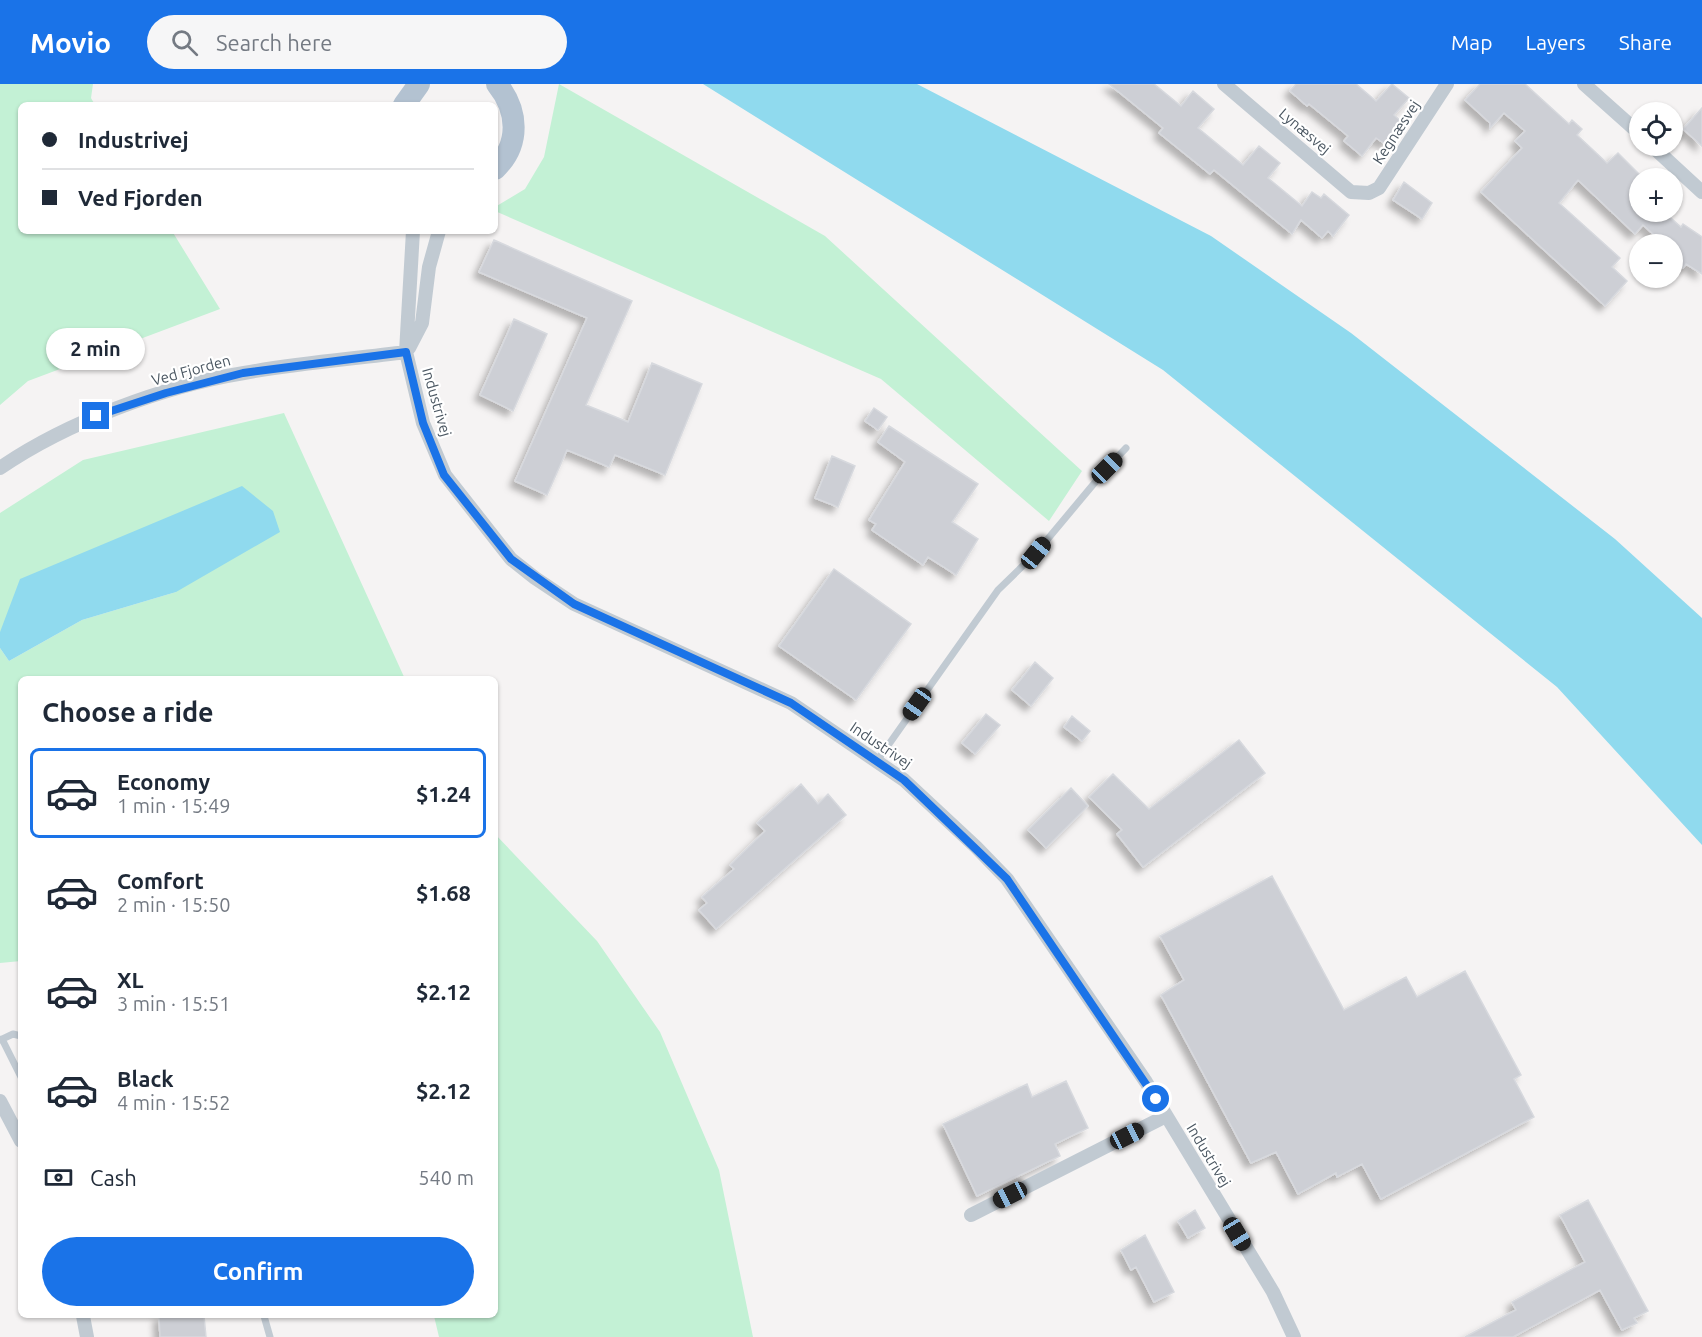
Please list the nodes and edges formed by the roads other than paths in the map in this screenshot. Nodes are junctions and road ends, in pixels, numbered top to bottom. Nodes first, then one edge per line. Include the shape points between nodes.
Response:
1 (1224, 84) edge
2 (1447, 84) edge
3 (1584, 84) edge
4 (506, 88) edge
5 (1629, 124) edge
6 (1663, 156) edge
7 (498, 165) edge
8 (1702, 192) edge
9 (1369, 193) joint
10 (413, 234) edge
11 (438, 234) edge
12 (406, 352) junction
13 (1126, 448) dead end
14 (0, 468) edge
15 (877, 761) junction
16 (18, 1035) edge
17 (1, 1039) edge
18 (18, 1071) edge
19 (0, 1101) edge
20 (1166, 1116) junction
21 (18, 1135) edge
22 (971, 1215) dead end
23 (83, 1318) edge
24 (265, 1318) edge
25 (87, 1337) edge
26 (270, 1337) edge
27 (1294, 1337) edge

1 - 9 street, Lynæsvej via 1352,192
2 - 9 street, Kegnæsvej via 1379,188
3 - 5 street
4 - 7 main road via 514,114 514,134
6 - 8 street
10 - 12 street, Industrivej
11 - 12 street, Industrivej via 429,267 422,322
12 - 14 street, Ved Fjorden via 243,373 166,393 96,416 25,451
12 - 15 street, Industrivej via 423,423 444,475 511,559 574,604 791,703
13 - 15 lane via 1036,553 998,590
15 - 20 street, Industrivej via 904,780 1007,879
16 - 17 lane
17 - 18 lane
19 - 21 street
20 - 22 street
20 - 27 street, Industrivej via 1273,1292
23 - 25 street
24 - 26 lane

